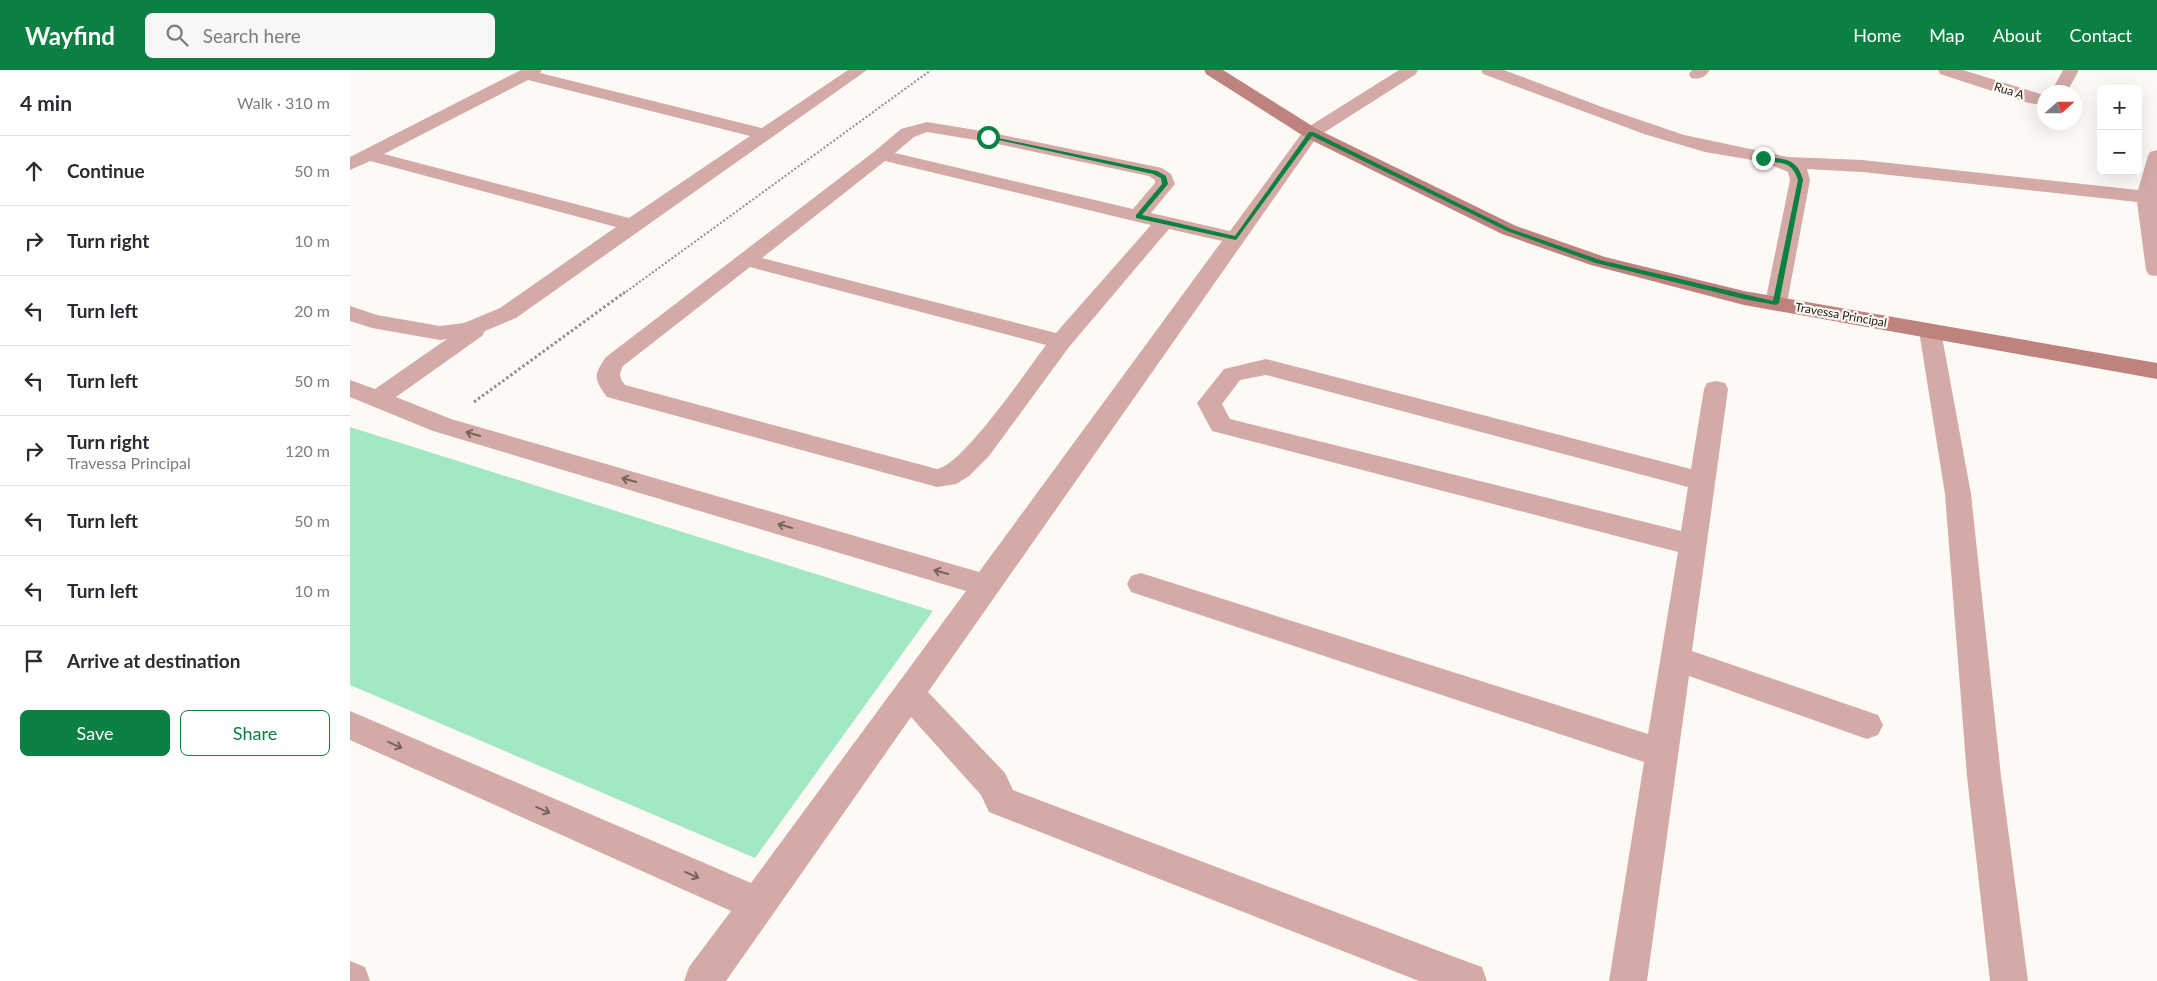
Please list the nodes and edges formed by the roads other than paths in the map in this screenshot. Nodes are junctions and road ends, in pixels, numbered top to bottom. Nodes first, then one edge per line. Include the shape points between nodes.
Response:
1 (859, 70) edge
2 (1212, 70) edge
3 (1410, 70) edge
4 (1489, 70) edge
5 (1946, 70) edge
6 (2071, 70) edge
7 (530, 72) edge
8 (2063, 85) edge
9 (2037, 99) edge
10 (1311, 133) junction
11 (764, 134) junction
12 (882, 155) junction
13 (367, 156) junction
14 (2157, 156) edge
15 (1788, 163) junction
16 (350, 164) edge
17 (2146, 197) junction
18 (1138, 216) junction
19 (1164, 222) junction
20 (632, 224) junction
21 (1236, 238) junction
22 (746, 260) junction
23 (2157, 266) edge
24 (2157, 270) edge
25 (1776, 303) junction
26 (350, 314) edge
27 (479, 327) junction
28 (1930, 331) junction
29 (1061, 342) junction
30 (2157, 371) edge
31 (350, 388) edge
32 (1716, 389) dead end
33 (378, 398) junction
34 (1703, 482) junction
35 (1693, 545) junction
36 (1141, 584) dead end
37 (988, 586) junction
38 (1676, 658) junction
39 (910, 694) junction
40 (350, 725) edge
41 (1867, 725) dead end
42 (1662, 753) junction
43 (759, 905) junction
44 (703, 981) edge
45 (1468, 981) edge
46 (1628, 981) edge
47 (2009, 981) edge

1 - 11 street
2 - 10 street, Travessa Principal
3 - 10 street
4 - 15 street via 1656,131 1706,146
5 - 9 street, Rua A
6 - 8 street
7 - 11 street
7 - 13 street
10 - 21 street
10 - 25 street, Travessa Principal via 1509,230 1598,261
11 - 20 street
12 - 18 street
12 - 18 street via 907,132 927,127 1155,172 1164,178 1165,184
12 - 22 street
13 - 16 street
13 - 20 street
14 - 17 street
15 - 17 street via 1862,166
15 - 25 street via 1797,169 1800,180
17 - 23 street
18 - 19 street
19 - 21 street
19 - 29 street
20 - 27 street via 508,313
21 - 37 street
22 - 29 street
22 - 29 street via 614,362 608,381 616,391 937,478 947,477 980,450
23 - 24 street
25 - 28 street, Travessa Principal
26 - 27 street via 440,333
27 - 33 street
28 - 30 street, Travessa Principal
28 - 47 street via 1958,494 1984,776
31 - 33 street
32 - 34 street
37 -> 33 street via 442,425
34 - 35 street
34 - 35 street via 1266,367 1232,374 1209,403 1221,425
35 - 38 street
36 - 42 street
37 - 39 street
38 - 41 street
38 - 42 street
39 - 43 street
39 - 45 street via 993,784 1001,801
40 -> 43 street
42 - 46 street
43 - 44 street

